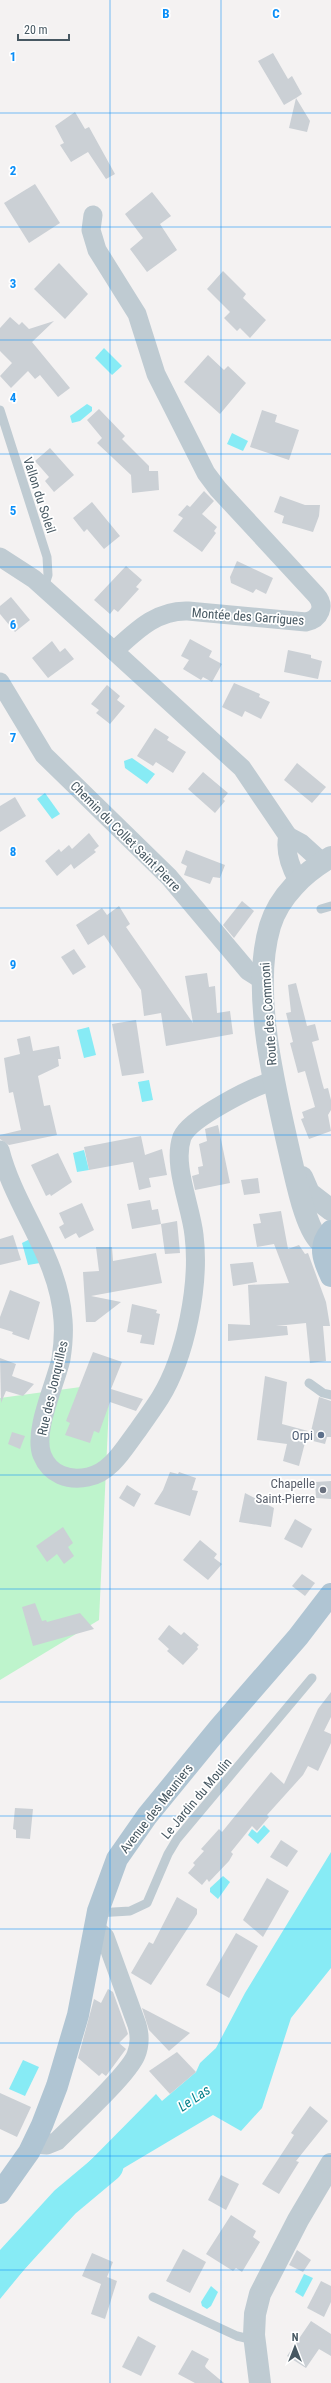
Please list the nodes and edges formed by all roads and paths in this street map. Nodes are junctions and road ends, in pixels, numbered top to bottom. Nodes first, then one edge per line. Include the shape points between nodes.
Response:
1 (93, 215) dead end
2 (0, 410) edge
3 (0, 556) edge
4 (44, 587) junction
5 (114, 651) junction
6 (0, 682) edge
7 (288, 836) junction
8 (328, 860) edge
9 (298, 881) junction
10 (331, 906) edge
11 (321, 909) dead end
12 (264, 980) junction
13 (274, 1081) junction
14 (289, 1147) junction
15 (0, 1150) edge
16 (309, 1194) junction
17 (331, 1210) edge
18 (329, 1240) edge
19 (331, 1276) edge
20 (309, 1383) dead end
21 (331, 1395) edge
22 (331, 1594) edge
23 (312, 1678) dead end
24 (96, 1920) junction
25 (32, 2144) junction
26 (331, 2164) edge
27 (0, 2193) edge
28 (153, 2297) dead end
29 (254, 2340) junction
30 (260, 2383) edge

1 - 5 street, Montée des Garrigues via 91,230 94,245 137,314 156,374 211,481 316,595 322,605 318,616 306,622 188,611 169,612 146,623
2 - 4 lane, Vallon du Soleil via 47,558 48,575
3 - 4 street
4 - 5 street
5 - 7 street via 242,768
6 - 12 street, Chemin du Collet Saint Pierre via 44,755 169,877 248,971
7 - 8 street
7 - 9 street via 289,860
8 - 9 street, Route des Commoni
9 - 12 street, Route des Commoni via 273,916 265,949
10 - 11 lane
12 - 13 street, Route des Commoni
13 - 14 street, Route des Commoni
13 - 15 street, Rue des Jonquilles via 254,1088 201,1118 186,1130 182,1138 182,1178 195,1248 192,1301 187,1331 161,1398 121,1454 101,1472 91,1477 61,1476 47,1466 40,1450 40,1431 61,1357 63,1320 55,1278 46,1253 8,1176
14 - 16 street, Route des Commoni
14 - 18 street, Route des Commoni via 298,1189 315,1236
16 - 17 street
16 - 18 street, Route des Commoni
18 - 19 main road via 323,1258
20 - 21 lane via 323,1393
22 - 24 main road, Avenue des Meuniers via 139,1826 114,1865
23 - 24 lane, Le Jardin du Moulin via 177,1839 147,1903 130,1911
24 - 25 main road, Avenue des Meuniers via 78,2015 56,2086
24 - 25 street via 105,1937 137,2025 140,2037 138,2049 129,2067 57,2141 47,2145
25 - 27 main road, Avenue des Meuniers
26 - 29 street via 298,2220 260,2294 255,2314
28 - 29 lane via 237,2336
29 - 30 street

